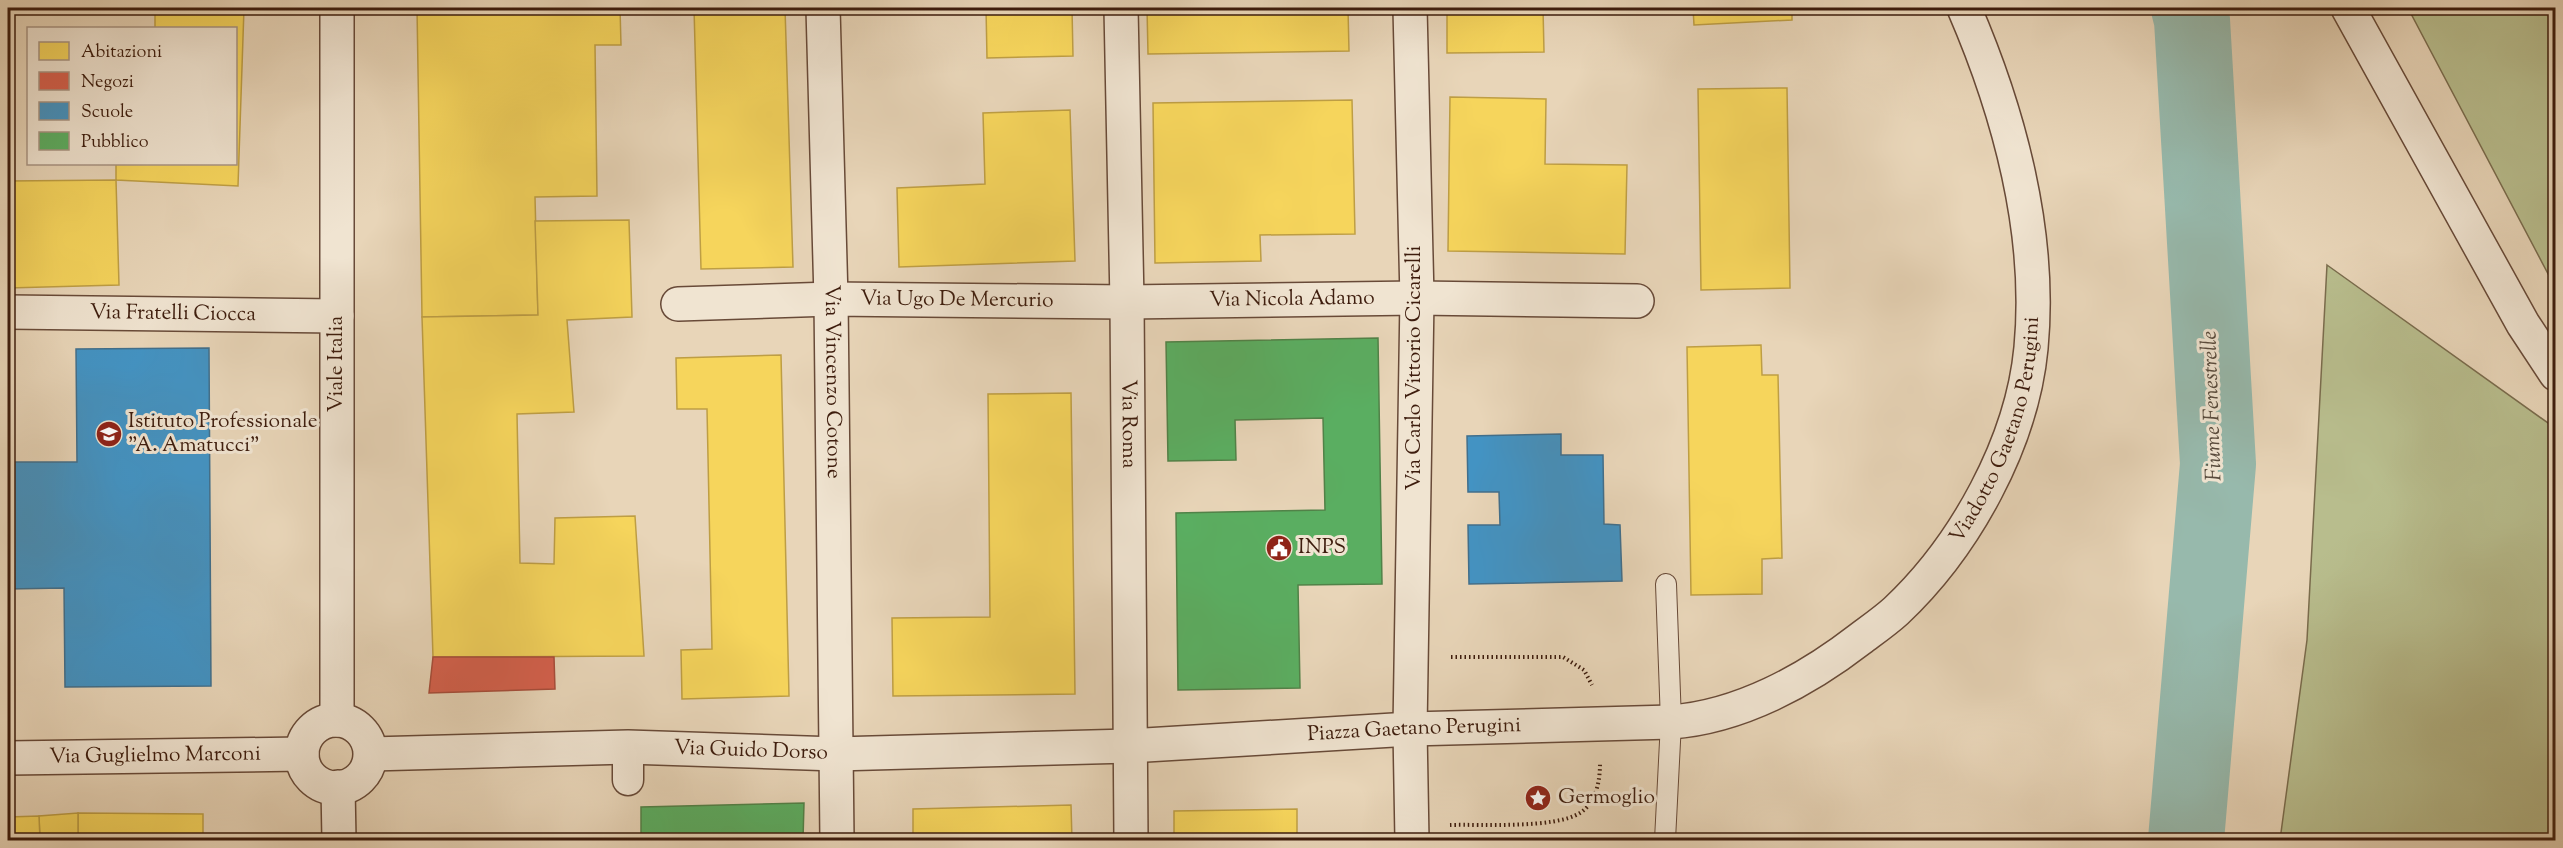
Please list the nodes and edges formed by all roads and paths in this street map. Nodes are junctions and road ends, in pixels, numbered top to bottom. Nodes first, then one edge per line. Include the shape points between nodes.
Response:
1 (337, 8) edge
2 (824, 8) edge
3 (1120, 8) edge
4 (1410, 8) edge
5 (1964, 8) edge
6 (2348, 8) edge
7 (1417, 298) junction
8 (831, 299) junction
9 (1637, 301) dead end
10 (1127, 302) junction
11 (678, 304) dead end
12 (8, 312) edge
13 (337, 316) junction
14 (2556, 374) edge
15 (1666, 584) dead end
16 (337, 720) junction
17 (1686, 721) junction
18 (1410, 729) junction
19 (1129, 746) junction
20 (628, 747) junction
21 (302, 754) junction
22 (371, 754) junction
23 (836, 754) junction
24 (8, 758) edge
25 (628, 780) dead end
26 (338, 787) junction
27 (339, 840) edge
28 (837, 840) edge
29 (1131, 840) edge
30 (1412, 840) edge
31 (1665, 840) edge

1 - 13 street, Viale Italia
2 - 8 street, Via Vincenzo Cotone
3 - 10 street, Via Roma
4 - 7 street, Via Carlo Vittorio Cicarelli
5 - 17 street, Viadotto Gaetano Perugini via 1983,52 2019,178 2031,270 2031,349 2018,417 1980,504 1937,566 1896,611 1843,652 1782,690
6 - 14 street via 2523,324
7 - 9 street, Via Nicola Adamo
7 - 10 street, Via Nicola Adamo
7 - 18 street, Via Carlo Vittorio Cicarelli
8 - 10 street, Via Ugo De Mercurio
8 - 11 street, Via Ugo De Mercurio
8 - 23 street, Via Vincenzo Cotone
10 - 19 street, Via Roma
12 - 13 street, Via Fratelli Ciocca
13 - 16 street, Viale Italia
15 - 17 lane
16 - 21 street via 326,721 309,734
16 - 22 street via 357,726
17 - 18 street, Piazza Gaetano Perugini
17 - 31 lane
18 - 19 street, Piazza Gaetano Perugini
18 - 30 street, Via Carlo Vittorio Cicarelli
19 - 23 street, Via Guido Dorso
19 - 29 street, Via Roma
20 - 22 street, Via Guido Dorso
20 - 23 street, Via Guido Dorso
20 - 25 street
21 - 24 street, Via Guglielmo Marconi
21 - 26 street via 310,775 318,782
22 - 26 street via 357,780
23 - 28 street, Via Vincenzo Cotone
26 - 27 street

